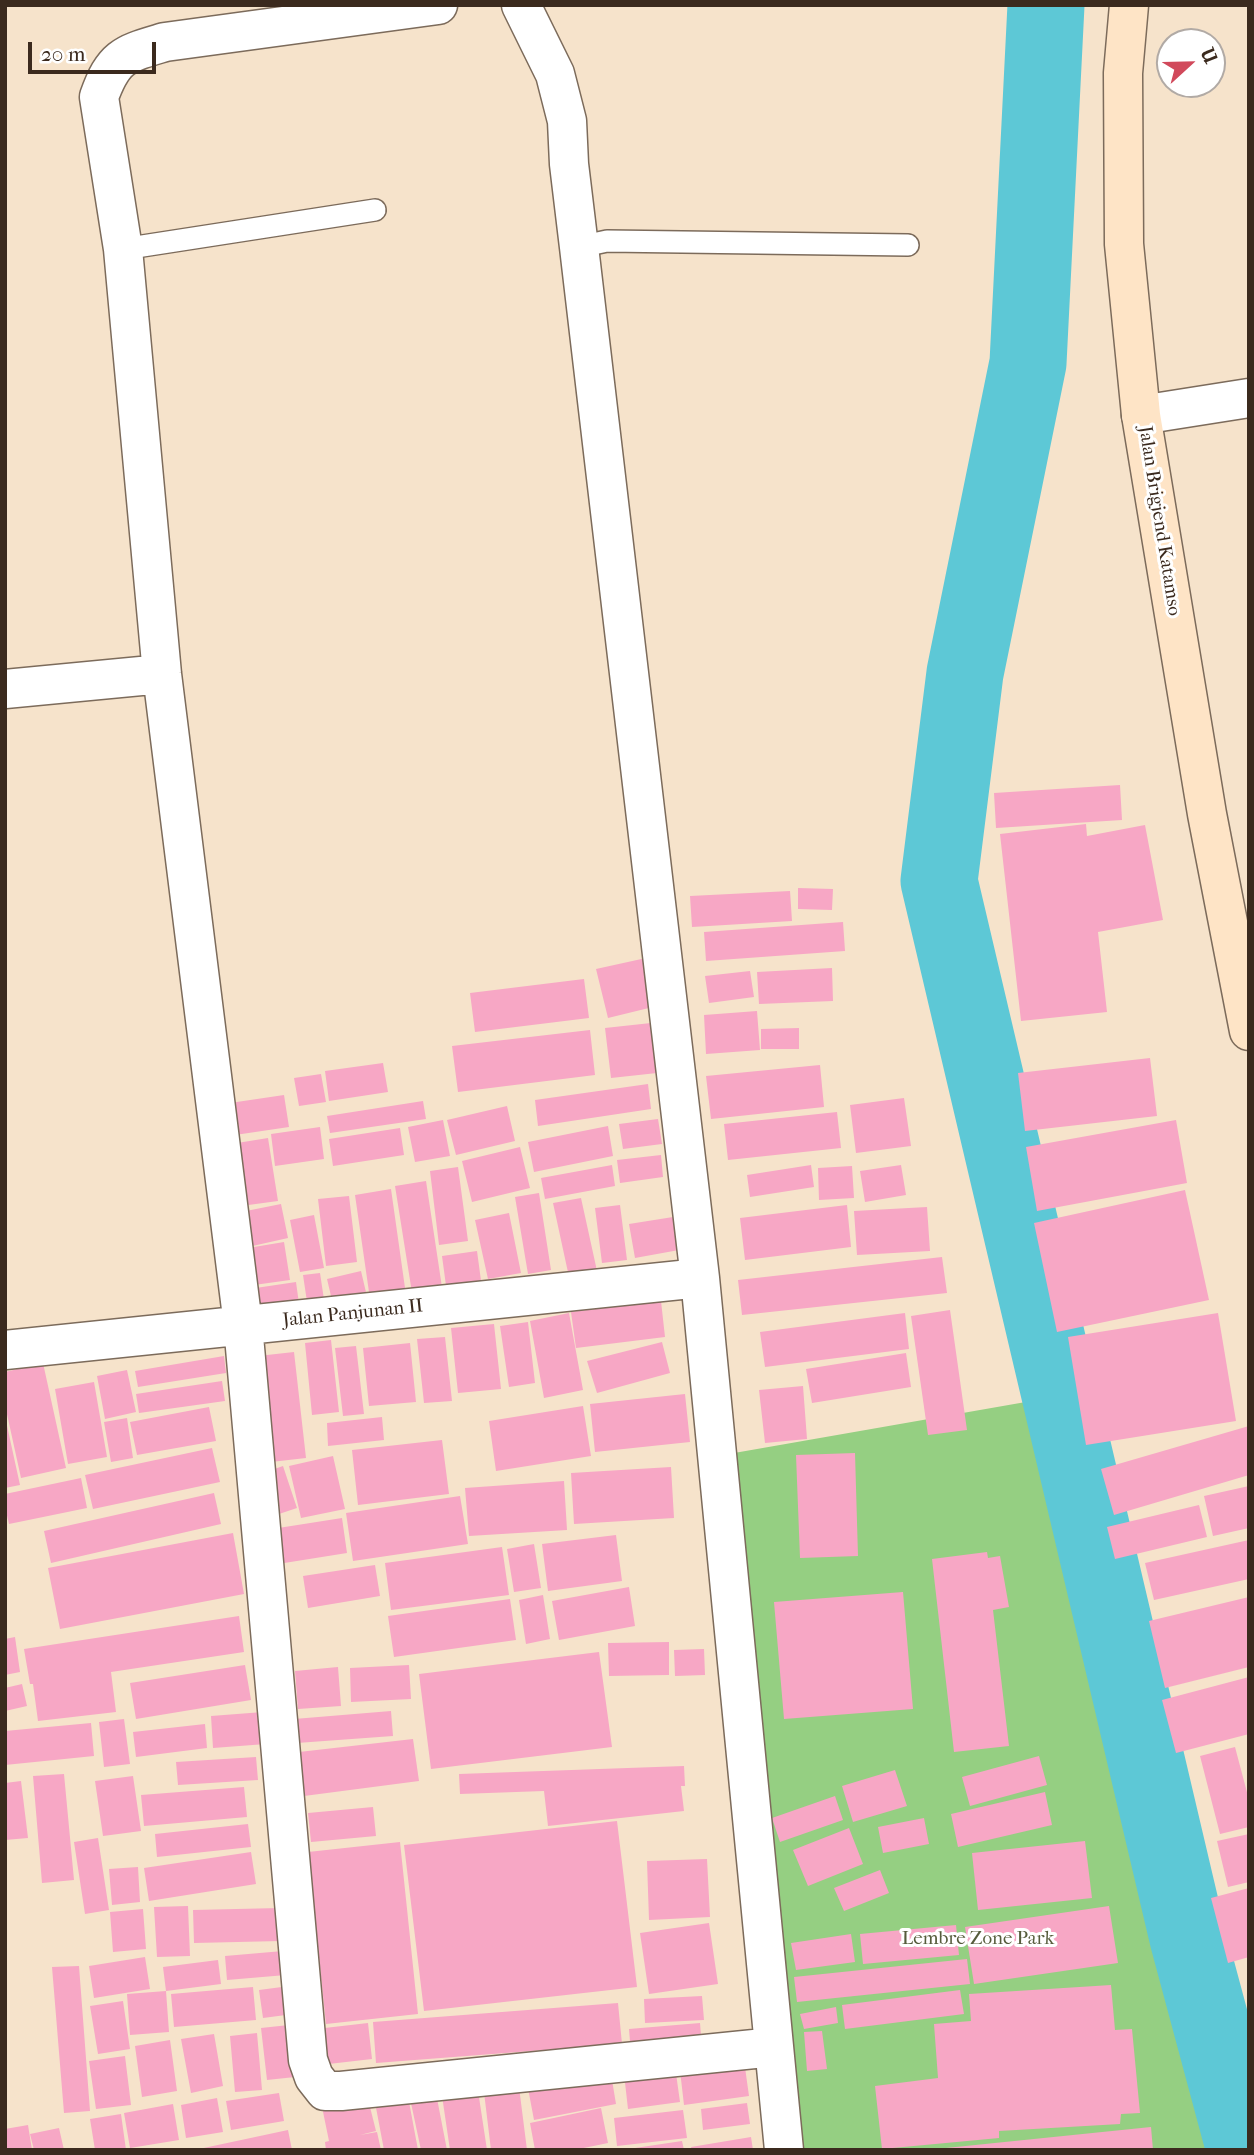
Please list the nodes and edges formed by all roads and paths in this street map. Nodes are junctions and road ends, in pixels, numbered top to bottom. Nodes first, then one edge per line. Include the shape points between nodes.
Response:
1 (438, 5) edge
2 (521, 5) edge
3 (1129, 5) edge
4 (375, 210) dead end
5 (908, 246) dead end
6 (579, 247) junction
7 (123, 249) junction
8 (1249, 398) edge
9 (1164, 412) junction
10 (162, 674) junction
11 (5, 689) edge
12 (1249, 1031) edge
13 (700, 1278) junction
14 (243, 1325) junction
15 (5, 1350) edge
16 (774, 2047) junction
17 (784, 2150) edge

1 - 7 street via 165,42 127,53 107,74 99,97
2 - 6 street via 555,74 567,121
3 - 9 street, Jalan Brigjend Katamso via 1123,73 1124,244
4 - 7 lane
5 - 6 lane via 607,241
6 - 13 street
7 - 10 street
8 - 9 street
9 - 12 street, Jalan Brigjend Katamso via 1207,814
10 - 11 street
10 - 14 street
13 - 14 street, Jalan Panjunan II
13 - 16 street
14 - 15 street, Jalan Panjunan II
14 - 16 street via 308,2060 314,2077 325,2091 341,2091
16 - 17 street

